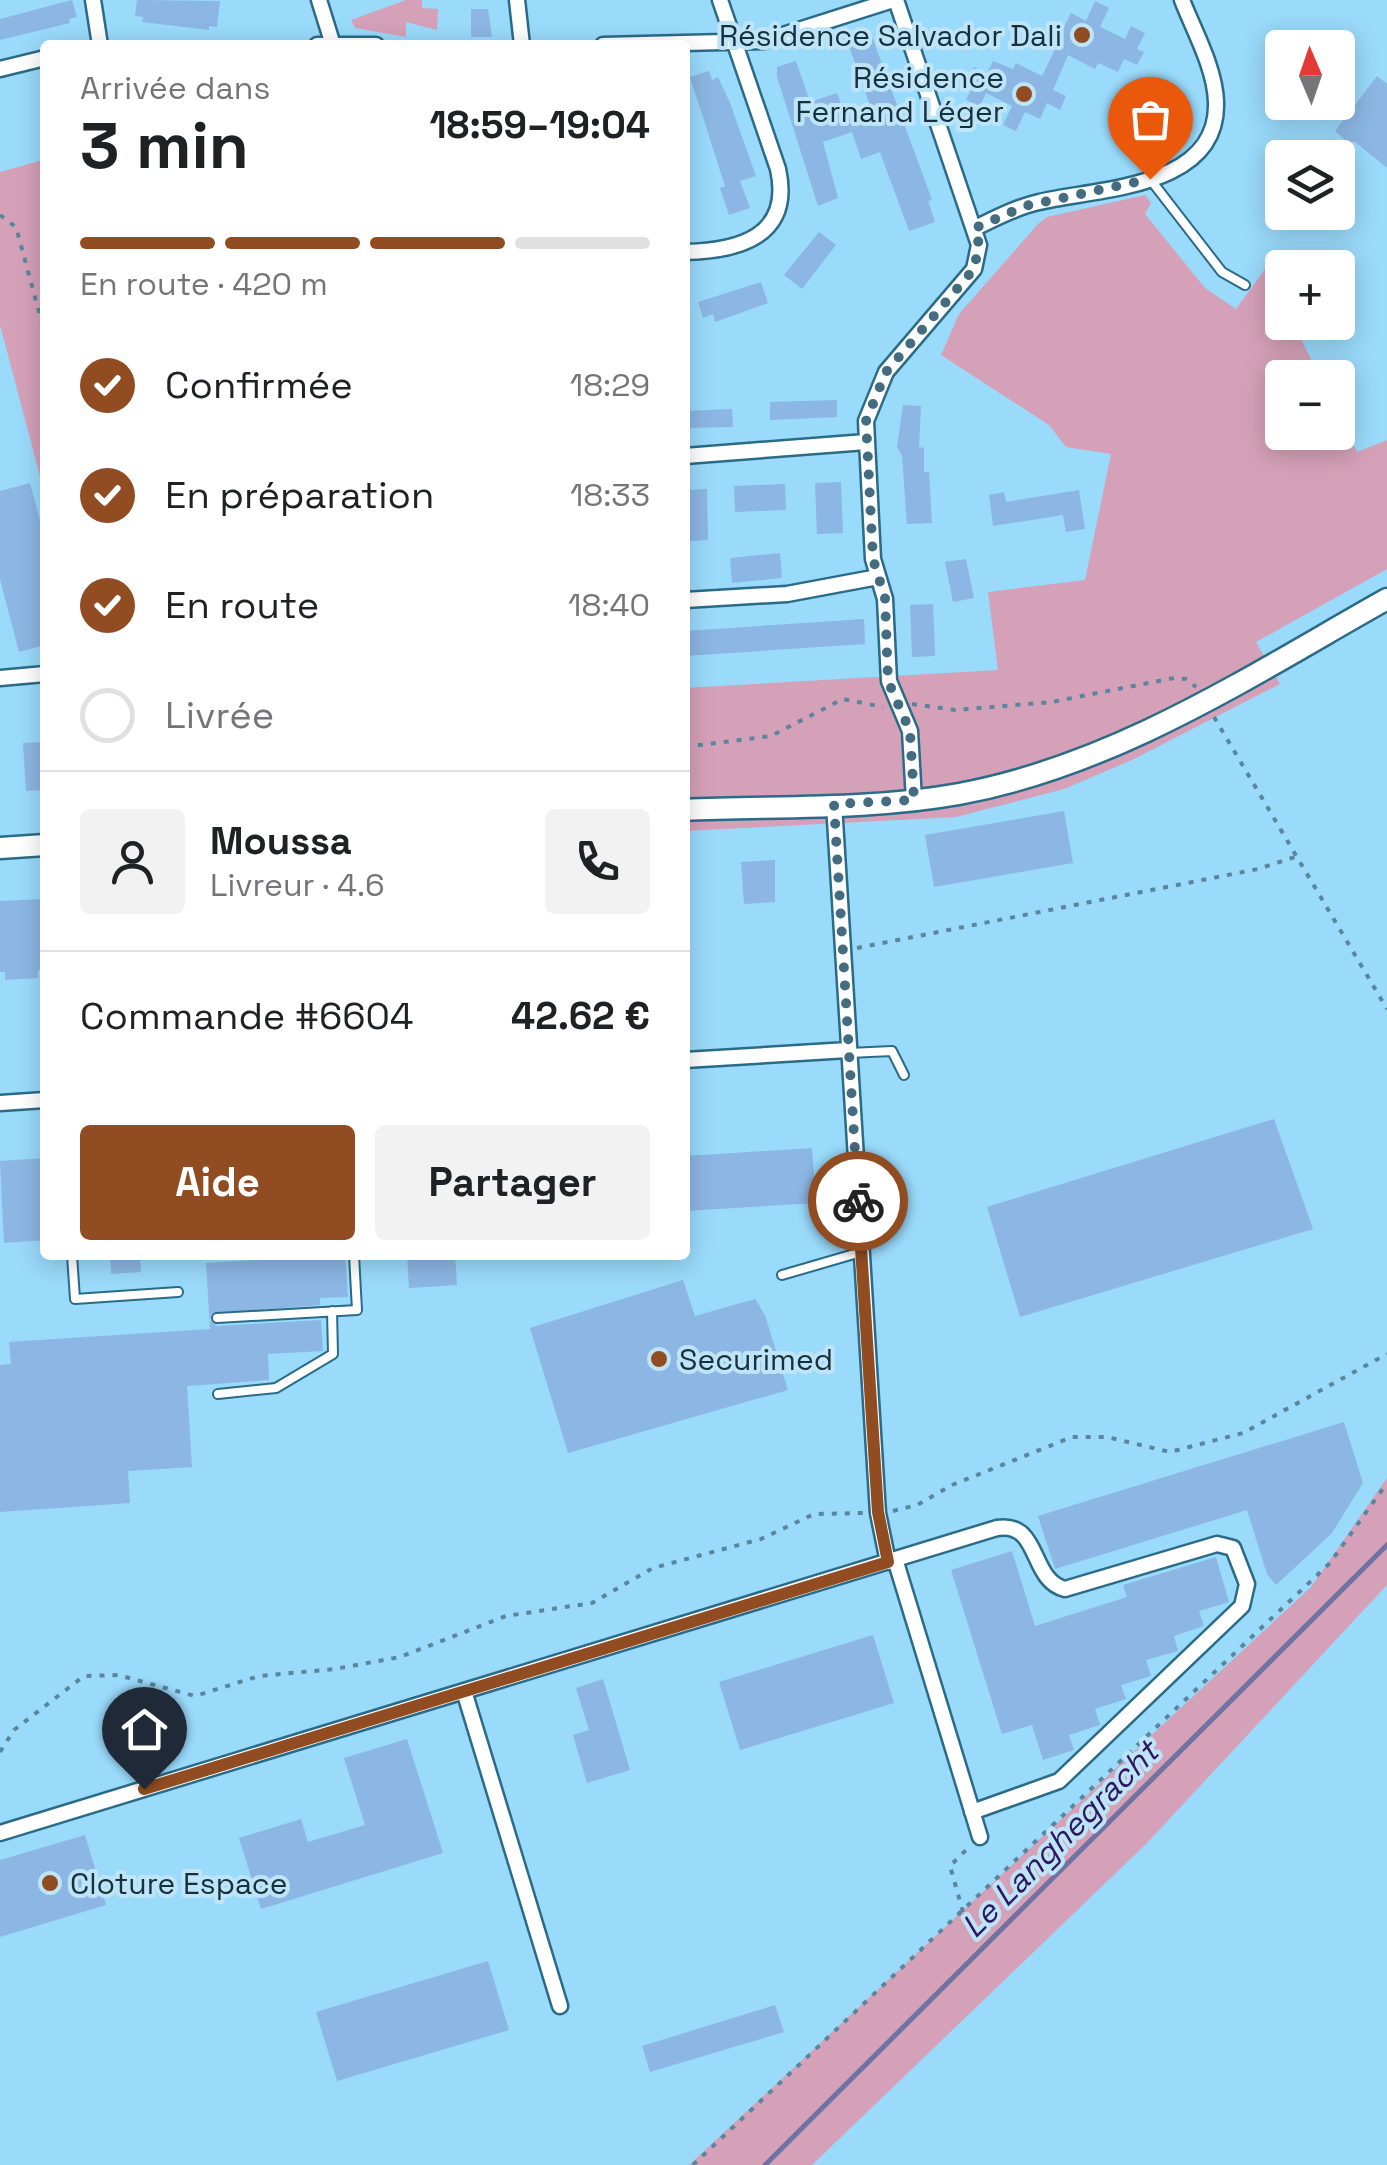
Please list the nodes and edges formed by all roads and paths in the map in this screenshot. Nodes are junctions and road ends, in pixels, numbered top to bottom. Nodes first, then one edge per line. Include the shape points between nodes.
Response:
1 (93, 0) edge
2 (319, 0) edge
3 (518, 0) edge
4 (720, 0) edge
5 (894, 0) edge
6 (1182, 0) edge
7 (99, 40) edge
8 (332, 40) edge
9 (522, 40) edge
10 (735, 42) junction
11 (690, 43) edge
12 (40, 59) edge
13 (0, 68) edge
14 (1150, 179) junction
15 (0, 215) edge
16 (975, 228) junction
17 (690, 252) edge
18 (1245, 285) dead end
19 (40, 316) edge
20 (866, 442) junction
21 (690, 456) edge
22 (878, 577) junction
23 (1387, 599) edge
24 (690, 600) edge
25 (40, 674) edge
26 (0, 678) edge
27 (1204, 701) junction
28 (900, 708) junction
29 (690, 746) edge
30 (914, 800) junction
31 (834, 804) junction
32 (690, 810) edge
33 (40, 846) edge
34 (0, 848) edge
35 (1295, 858) junction
36 (842, 951) junction
37 (1387, 1010) edge
38 (848, 1052) junction
39 (690, 1060) edge
40 (904, 1075) dead end
41 (40, 1100) edge
42 (0, 1103) edge
43 (861, 1252) junction
44 (72, 1260) edge
45 (354, 1260) edge
46 (782, 1275) dead end
47 (178, 1292) dead end
48 (332, 1311) junction
49 (216, 1318) dead end
50 (1387, 1354) edge
51 (218, 1394) dead end
52 (1387, 1483) edge
53 (878, 1512) junction
54 (892, 1560) junction
55 (464, 1691) junction
56 (0, 1752) edge
57 (972, 1812) junction
58 (0, 1833) edge
59 (980, 1837) joint
60 (963, 1912) junction
61 (560, 2006) dead end
62 (693, 2165) edge

1 - 7 street
2 - 8 street
3 - 9 street
4 - 10 street
5 - 10 street via 772,38
5 - 16 street
6 - 14 street via 1213,81 1216,115 1192,158
10 - 11 street
10 - 17 street via 778,169 780,197 769,224 749,243
12 - 13 street
14 - 16 street via 1025,206
14 - 18 lane via 1222,272
15 - 19 path via 16,227
16 - 20 street via 974,269 880,382
20 - 21 street
20 - 22 street
22 - 24 street via 787,594
22 - 28 street via 888,681
23 - 27 street
25 - 26 street
27 - 28 path via 1191,682 1179,678 1052,702
27 - 30 street via 1064,766
27 - 35 path
28 - 29 path via 844,699 771,736
28 - 30 street via 910,731
30 - 31 street
31 - 32 street
31 - 36 street
33 - 34 street
35 - 36 path
35 - 37 path
36 - 38 street
38 - 39 street
38 - 40 lane via 892,1052
38 - 43 street
41 - 42 street
43 - 46 lane
43 - 53 street
44 - 47 lane via 75,1300
45 - 48 lane via 357,1310
48 - 49 lane
48 - 51 lane via 333,1354 276,1388
50 - 53 path via 1243,1432 1170,1452 1107,1437 1072,1437 911,1507
52 - 60 path via 1330,1563
53 - 54 street
53 - 56 path via 814,1514 772,1535 653,1568 592,1602 494,1619 400,1656 259,1676 195,1696 118,1675 84,1676 14,1730
54 - 55 street
54 - 57 street
54 - 57 street via 1009,1526 1026,1537 1043,1576 1059,1588 1223,1543 1233,1548 1246,1584 1242,1606 1059,1781
55 - 58 street
55 - 61 street
57 - 59 street
59 - 60 path via 950,1866
60 - 62 path

